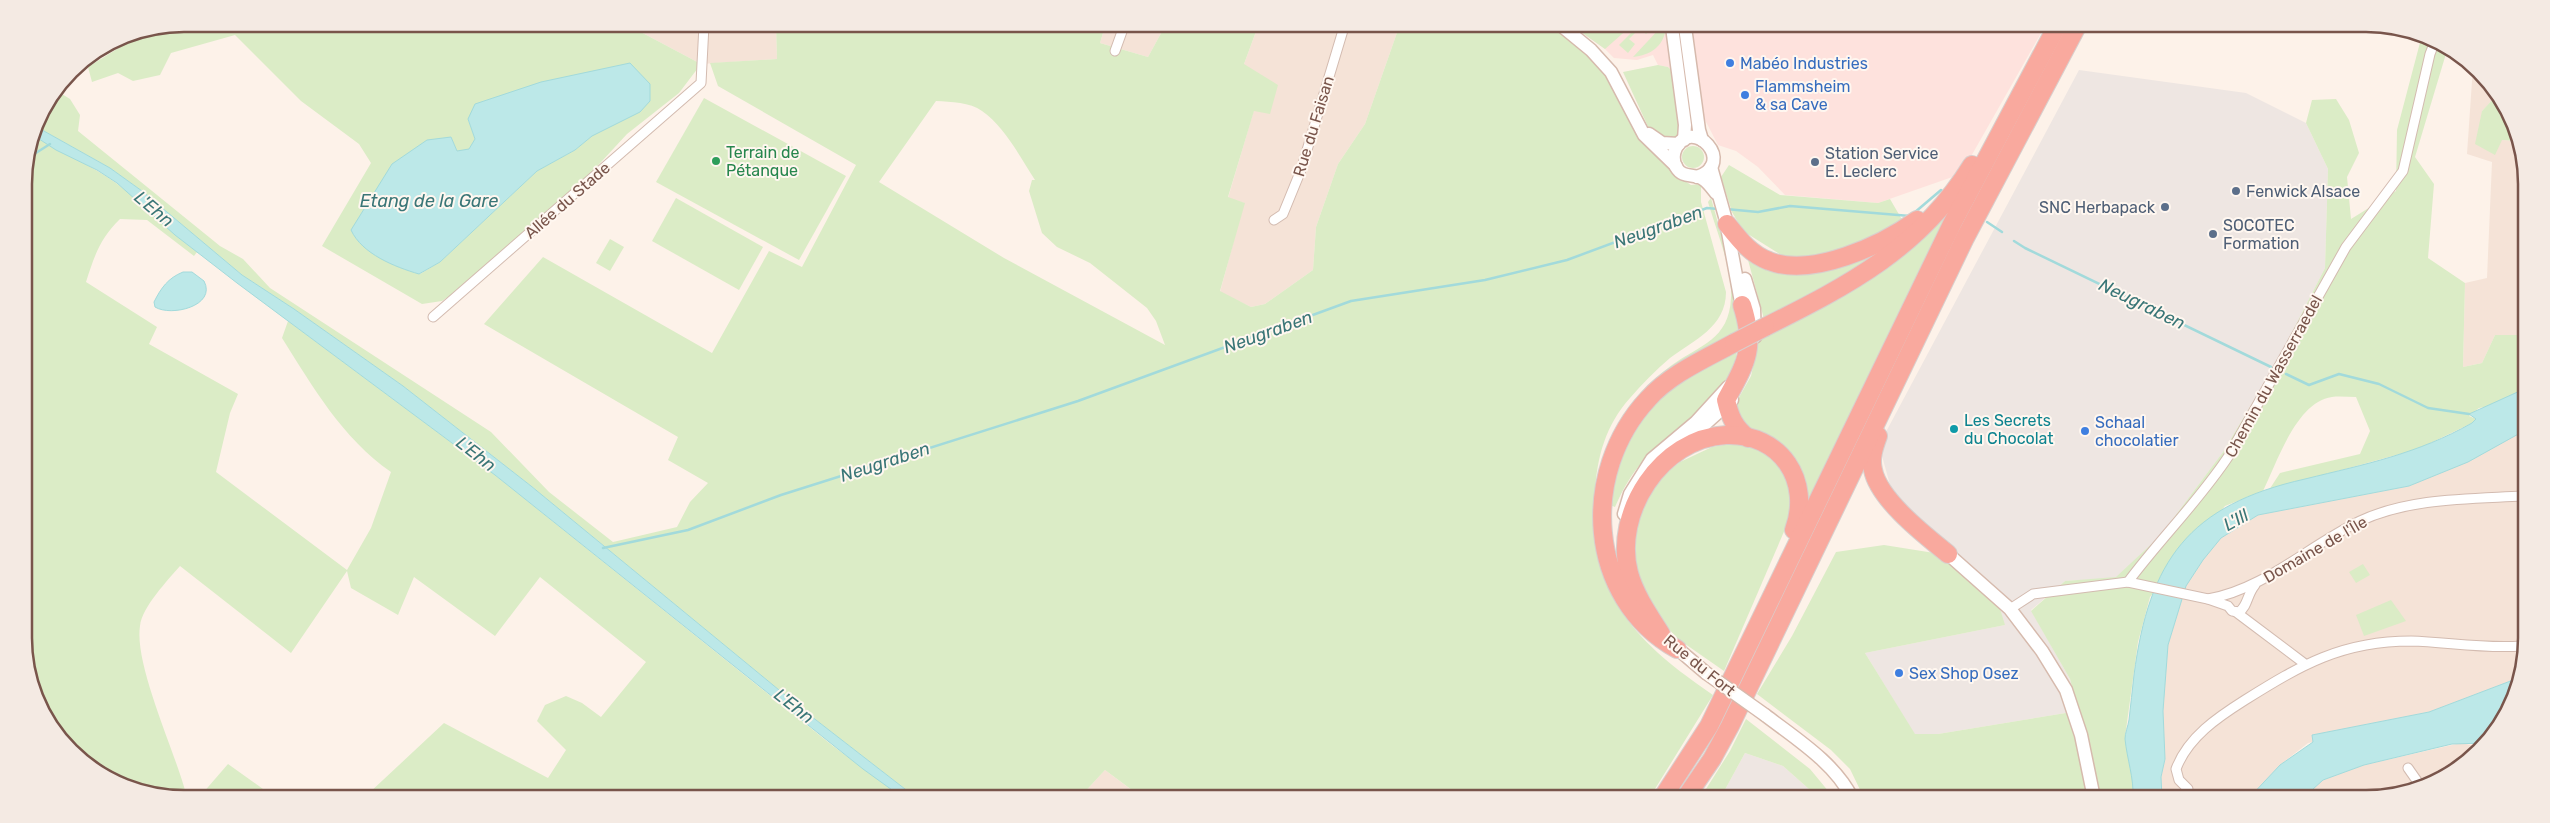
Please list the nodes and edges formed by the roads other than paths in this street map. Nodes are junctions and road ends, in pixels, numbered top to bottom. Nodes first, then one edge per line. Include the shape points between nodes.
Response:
1 (704, 32) edge
2 (1122, 32) edge
3 (1342, 32) edge
4 (1570, 32) edge
5 (1576, 32) edge
6 (1673, 32) edge
7 (1686, 32) edge
8 (2054, 32) edge
9 (2074, 32) edge
10 (2433, 48) edge
11 (1115, 51) dead end
12 (2040, 57) junction
13 (1702, 140) junction
14 (1681, 142) junction
15 (1676, 166) junction
16 (1711, 166) junction
17 (1697, 177) junction
18 (1951, 194) junction
19 (1718, 198) junction
20 (1725, 219) junction
21 (1274, 220) dead end
22 (1742, 305) junction
23 (434, 317) dead end
24 (1727, 405) junction
25 (1883, 406) junction
26 (1748, 438) junction
27 (1630, 494) junction
28 (2518, 496) edge
29 (1796, 547) junction
30 (1948, 554) joint
31 (2128, 582) junction
32 (2257, 583) junction
33 (2234, 594) junction
34 (2208, 599) junction
35 (2245, 603) junction
36 (2010, 609) junction
37 (2232, 609) junction
38 (2254, 625) junction
39 (1661, 634) junction
40 (2517, 646) edge
41 (1677, 649) junction
42 (2305, 664) junction
43 (2408, 768) dead end
44 (2417, 781) edge
45 (2188, 789) dead end
46 (1668, 790) edge
47 (1690, 790) edge
48 (1847, 790) edge
49 (2092, 790) edge

1 - 23 street, Allée du Stade via 701,83
2 - 11 street
3 - 21 street, Rue du Faisan via 1301,170 1283,214
4 - 15 main road, Rue du Fort via 1608,68 1644,135
5 - 14 main road via 1596,44 1613,62 1650,136 1662,143
6 - 14 main road via 1685,125
7 - 13 main road, Rue du Fort
8 - 12 highway
9 - 25 highway via 1965,238
10 - 31 street, Chemin du Wasserraedel via 2403,170 2340,257 2228,457
12 - 18 highway via 2023,72 1978,154
12 - 29 highway via 1953,222
13 - 14 main road via 1690,138
13 - 16 main road, Rue du Fort via 1713,154
14 - 15 main road via 1674,154
15 - 17 main road, Rue du Fort via 1684,175
16 - 17 main road
16 - 19 main road, Rue du Fort
17 - 19 main road, Rue du Fort via 1707,182
18 - 20 highway via 1916,221 1883,240 1818,264 1770,262 1745,247
18 - 41 highway, bridge via 1911,236 1864,275 1686,369 1649,398 1635,414 1616,447 1603,489 1605,554 1619,591 1648,629
19 - 20 main road, Rue du Fort
20 - 22 main road, Rue du Fort
20 - 24 main road, Rue du Fort via 1754,309 1756,328 1747,376
22 - 24 highway via 1749,327 1747,354 1739,379 1726,400
22 - 27 main road, Rue du Fort via 1744,342 1739,367 1730,384 1707,411 1652,460
24 - 26 highway via 1738,431
24 - 27 main road, Rue du Fort via 1656,463
25 - 30 highway via 1883,426 1872,456 1873,471 1902,514
25 - 47 highway via 1730,726
26 - 29 highway via 1775,451 1792,470 1798,484 1800,510 1793,534
26 - 39 highway via 1726,436 1680,451 1660,467 1642,489 1628,528 1629,574
27 - 39 main road, Rue du Fort via 1620,530 1620,565 1634,600
28 - 32 street, Domaine de l'Île via 2442,501 2383,512 2346,528
29 - 46 highway via 1710,726
30 - 36 main road
31 - 34 street, Domaine de l'Île
31 - 36 street via 2033,594
32 - 33 street, Domaine de l'Île
32 - 35 street, Domaine de l'Île
33 - 34 street, Domaine de l'Île
33 - 35 street
33 - 37 street
34 - 37 street, Domaine de l'Île
35 - 37 street
35 - 38 street, Domaine de l'Île
36 - 49 main road via 2066,690 2081,736
37 - 38 street, Domaine de l'Île
38 - 42 street, Domaine de l'Île
39 - 41 main road, Rue du Fort
40 - 42 street via 2400,642 2349,649
41 - 48 main road, Rue du Fort, bridge via 1818,757
42 - 45 street via 2201,732 2176,769 2179,780
43 - 44 street

